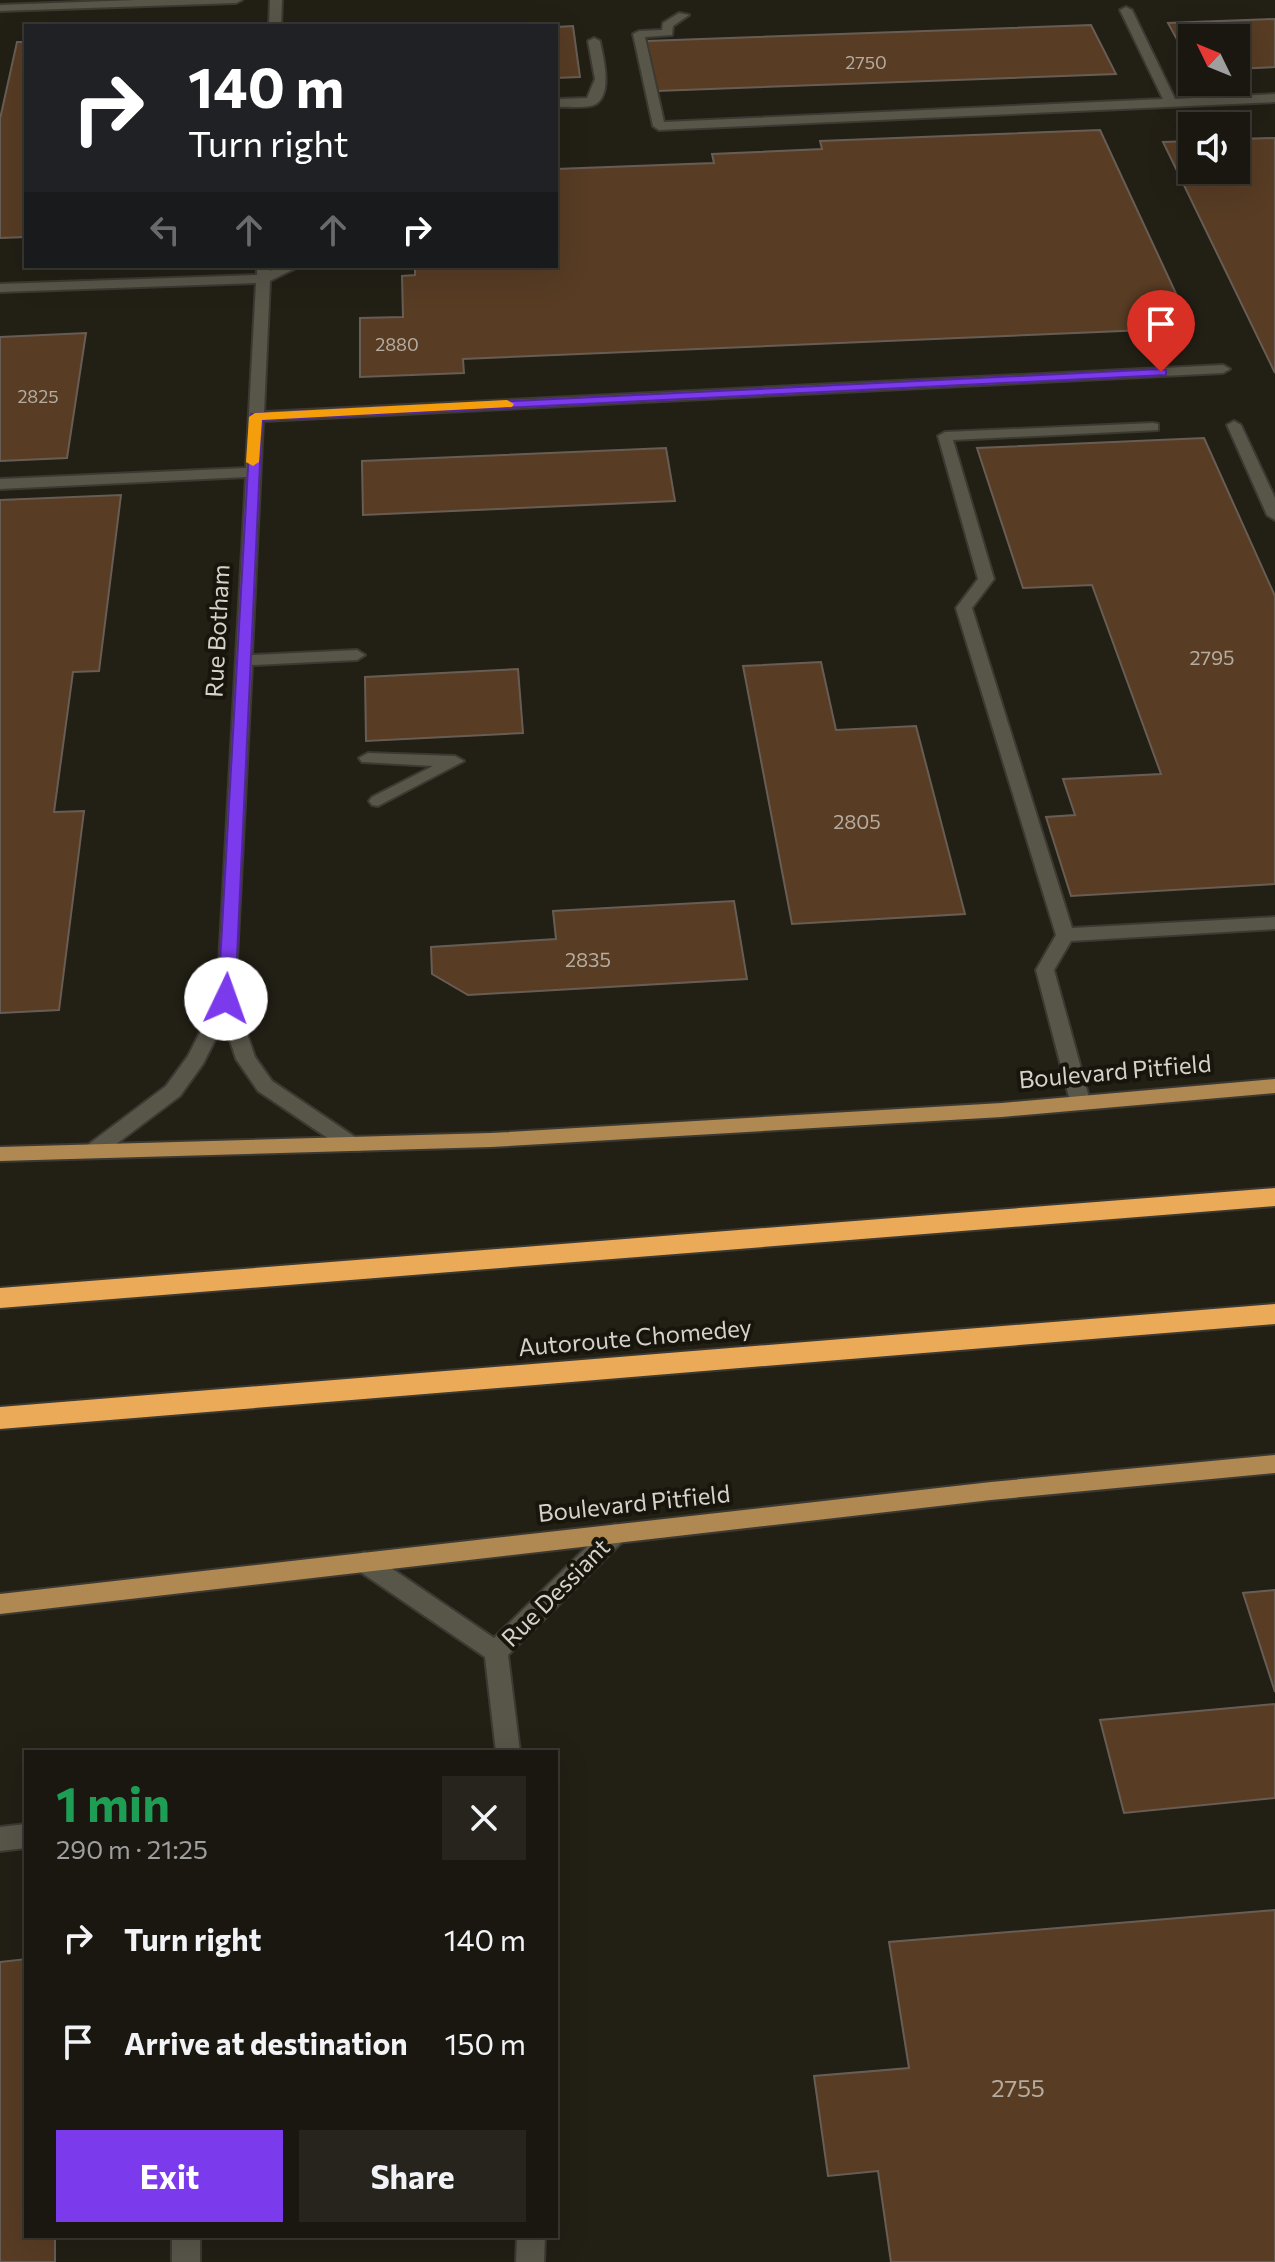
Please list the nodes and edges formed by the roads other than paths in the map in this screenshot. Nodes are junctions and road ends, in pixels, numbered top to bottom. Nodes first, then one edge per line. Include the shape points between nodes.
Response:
1 (236, 0) edge
2 (276, 0) edge
3 (2, 8) edge
4 (1126, 10) dead end
5 (683, 15) dead end
6 (0, 24) edge
7 (275, 24) edge
8 (594, 41) dead end
9 (1275, 98) edge
10 (558, 103) edge
11 (1171, 103) junction
12 (283, 268) edge
13 (263, 272) edge
14 (0, 288) edge
15 (1223, 369) dead end
16 (255, 417) junction
17 (1234, 425) dead end
18 (1153, 427) dead end
19 (252, 472) junction
20 (0, 484) edge
21 (1275, 515) edge
22 (357, 655) dead end
23 (243, 660) junction
24 (368, 758) dead end
25 (378, 801) dead end
26 (1275, 923) edge
27 (1065, 935) junction
28 (226, 999) junction
29 (1275, 1086) edge
30 (1080, 1101) junction
31 (354, 1146) junction
32 (92, 1152) junction
33 (0, 1154) edge
34 (1275, 1197) edge
35 (0, 1298) edge
36 (1275, 1314) edge
37 (0, 1418) edge
38 (1275, 1464) edge
39 (615, 1534) junction
40 (364, 1562) junction
41 (0, 1604) edge
42 (496, 1652) junction
43 (508, 1750) edge
44 (24, 1836) edge
45 (0, 1839) edge
46 (186, 2238) edge
47 (531, 2238) edge
48 (186, 2262) edge
49 (530, 2262) edge

1 - 3 street
2 - 7 street
3 - 6 street
4 - 11 street
5 - 11 street via 667,25 668,33 639,34 659,126
8 - 10 street via 601,79 592,101
9 - 11 street
12 - 13 street
13 - 14 street
13 - 16 street, Rue Botham
15 - 16 street
16 - 19 street, Rue Botham
17 - 21 street
18 - 27 street via 945,436 986,579 964,608
19 - 20 street
19 - 23 street, Rue Botham
22 - 23 street
23 - 28 street, Rue Botham
24 - 25 street via 455,761
26 - 27 street
27 - 30 street via 1045,970
28 - 31 street, Rue Botham via 246,1059 265,1086
28 - 32 street, Rue Botham via 173,1091
29 - 30 main road, Boulevard Pitfield
30 - 31 main road, Boulevard Pitfield via 1002,1110
31 - 32 main road, Boulevard Pitfield
32 - 33 main road, Boulevard Pitfield
34 - 35 highway
36 - 37 highway, Autoroute Chomedey
38 - 39 main road, Boulevard Pitfield
39 - 40 main road, Boulevard Pitfield
39 - 42 street, Rue Dessiant
40 - 41 main road, Boulevard Pitfield
40 - 42 street, Rue Dessiant
42 - 43 street, Rue Dessiant
44 - 45 street
46 - 48 street
47 - 49 street

